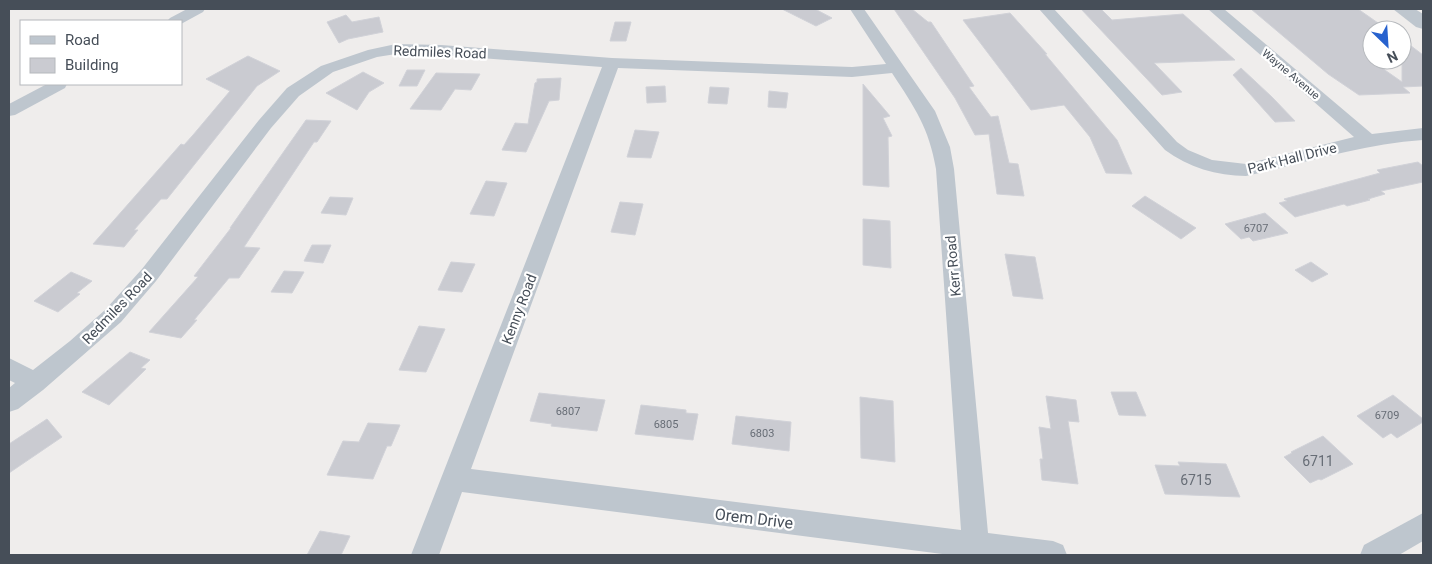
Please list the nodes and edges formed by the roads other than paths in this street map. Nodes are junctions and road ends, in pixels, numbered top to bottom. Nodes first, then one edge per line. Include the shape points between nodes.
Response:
1 (198, 9) edge
2 (857, 9) edge
3 (1046, 9) edge
4 (1215, 9) edge
5 (1402, 9) edge
6 (177, 20) edge
7 (1423, 23) edge
8 (612, 63) junction
9 (898, 68) junction
10 (57, 85) edge
11 (9, 111) edge
12 (1423, 134) edge
13 (1367, 139) junction
14 (9, 368) edge
15 (35, 384) junction
16 (9, 402) edge
17 (455, 479) junction
18 (1423, 526) edge
19 (976, 547) junction
20 (425, 555) edge
21 (1053, 555) edge
22 (1374, 555) edge

1 - 6 street
2 - 9 street, Kerr Road
3 - 13 street, Park Hall Drive via 1160,136 1197,162 1222,169 1246,170
4 - 13 street, Wayne Avenue
5 - 7 street
8 - 9 street, Redmiles Road via 852,72
8 - 15 street, Redmiles Road via 396,49 327,69 294,92 265,124 149,275 113,316
8 - 17 street, Kenny Road
9 - 19 street, Kerr Road via 932,123 942,154
10 - 11 street
12 - 13 street, Park Hall Drive
14 - 15 street
15 - 16 street, Redmiles Road
17 - 19 street, Orem Drive
17 - 20 street, Kenny Road
18 - 22 street
19 - 21 street, Orem Drive

